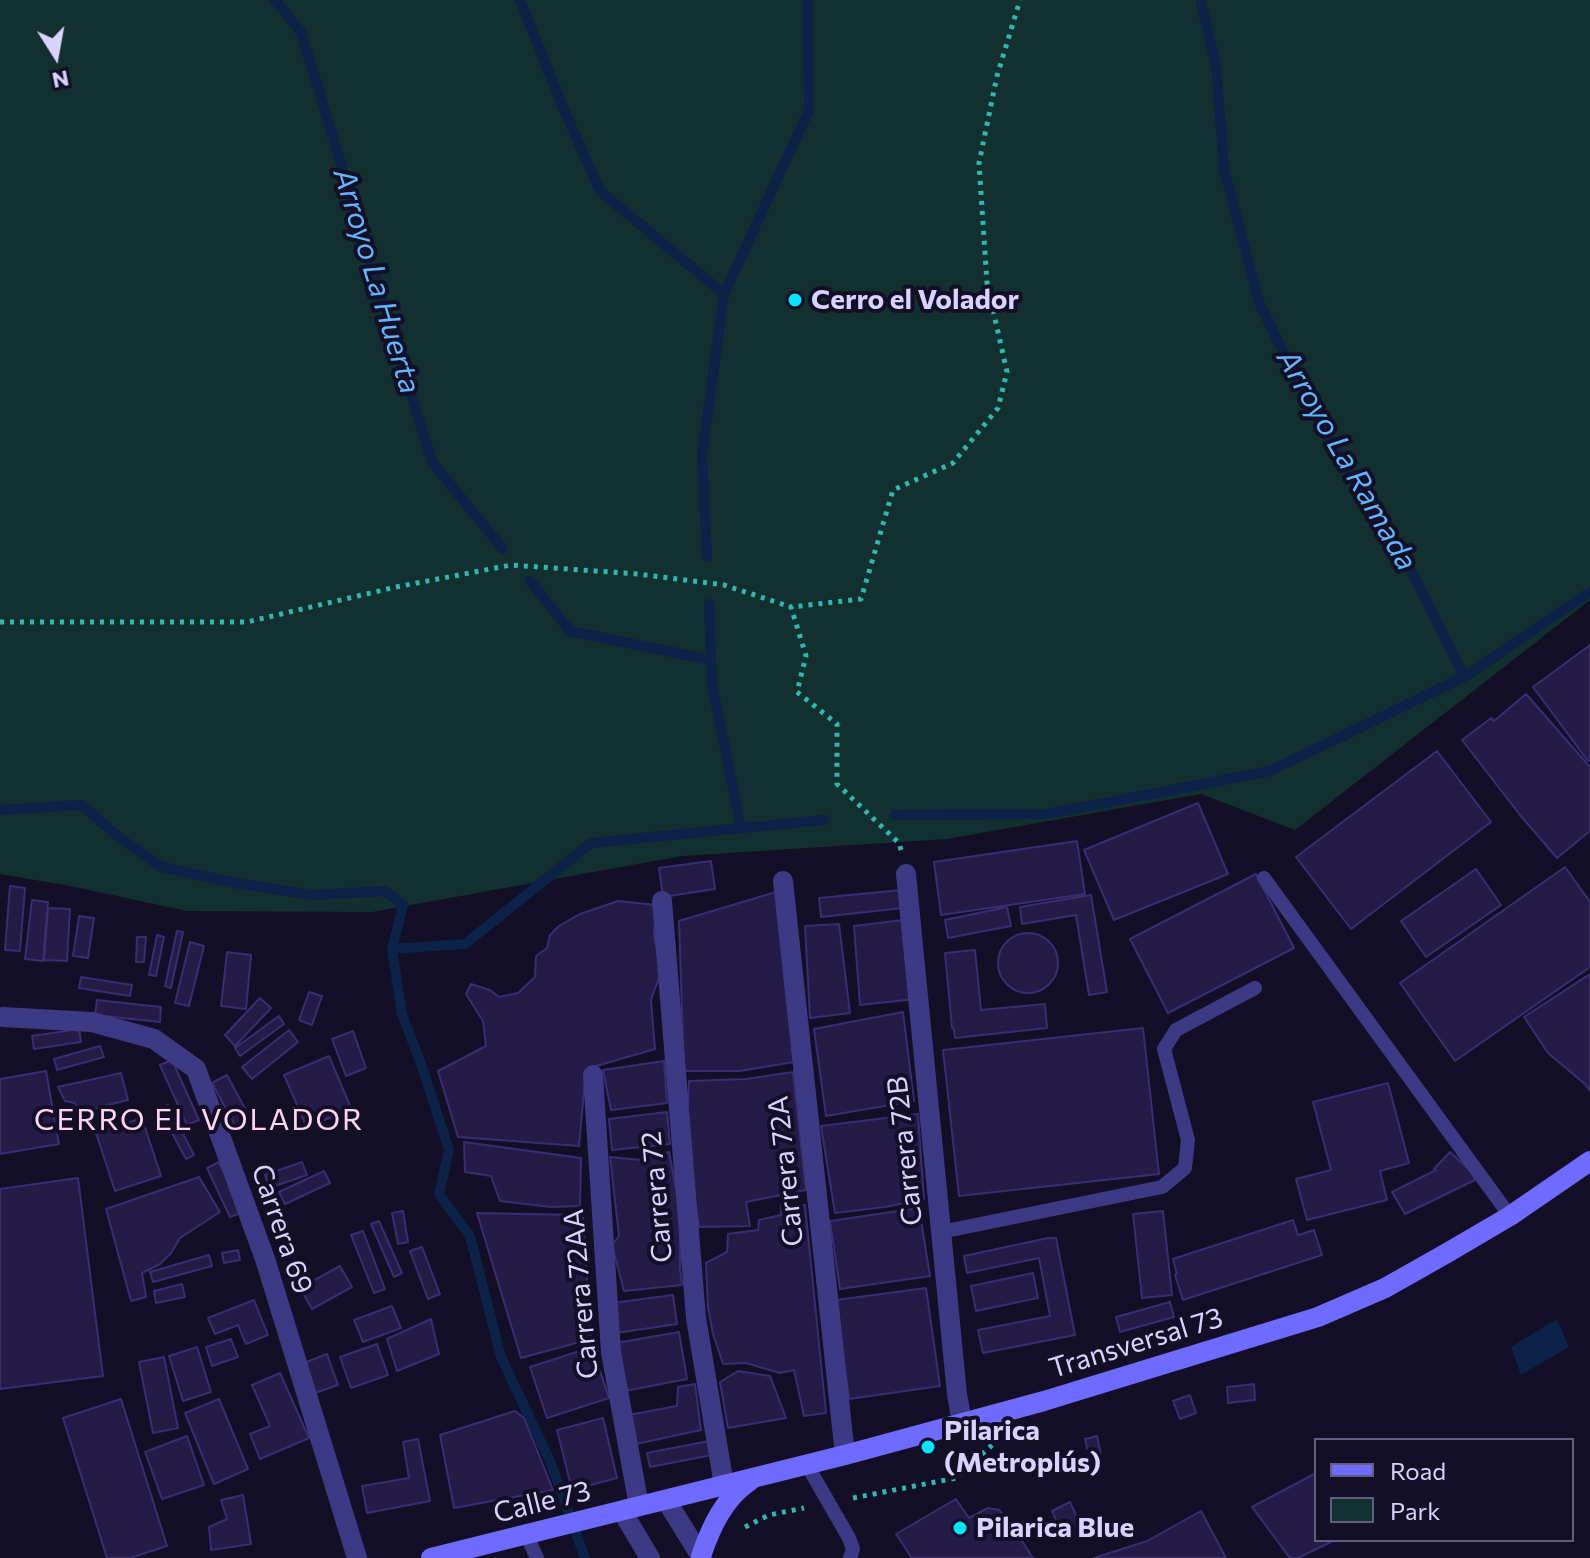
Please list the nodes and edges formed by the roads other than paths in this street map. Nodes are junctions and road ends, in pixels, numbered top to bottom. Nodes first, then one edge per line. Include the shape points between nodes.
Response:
1 (906, 874) road end
2 (1264, 878) dead end
3 (783, 881) dead end
4 (662, 901) dead end
5 (1255, 988) dead end
6 (3, 1017) dead end
7 (593, 1075) dead end
8 (1590, 1161) edge
9 (1510, 1216) junction
10 (941, 1232) junction
11 (962, 1423) junction
12 (845, 1455) junction
13 (807, 1465) junction
14 (777, 1472) junction
15 (724, 1485) junction
16 (666, 1500) junction
17 (630, 1508) junction
18 (536, 1532) junction
19 (701, 1557) edge
20 (357, 1558) edge
21 (431, 1558) edge
22 (537, 1558) edge
23 (650, 1558) edge
24 (850, 1558) edge

1 - 10 street, Carrera 72B
2 - 9 lane
3 - 12 street, Carrera 72A
4 - 15 street, Carrera 72 via 696,1318
5 - 10 lane via 1176,1030 1164,1049 1188,1140 1185,1168 1162,1187
6 - 20 street, Carrera 69 via 92,1022 154,1039 196,1069 265,1259
7 - 17 street, Carrera 72AA via 611,1352
8 - 9 main road, Transversal 73
9 - 11 main road, Transversal 73 via 1385,1288 1318,1317
10 - 11 street, Carrera 72B
11 - 12 main road, Transversal 73
12 - 13 main road, Transversal 73
13 - 14 main road, Transversal 73
13 - 24 lane via 849,1538
14 - 15 main road, Transversal 73
14 - 19 main road via 748,1482 731,1498 714,1521
15 - 16 main road, Transversal 73
16 - 17 main road, Calle 73
16 - 19 street
17 - 18 main road, Calle 73
17 - 23 street
18 - 21 main road, Calle 73
18 - 22 lane

